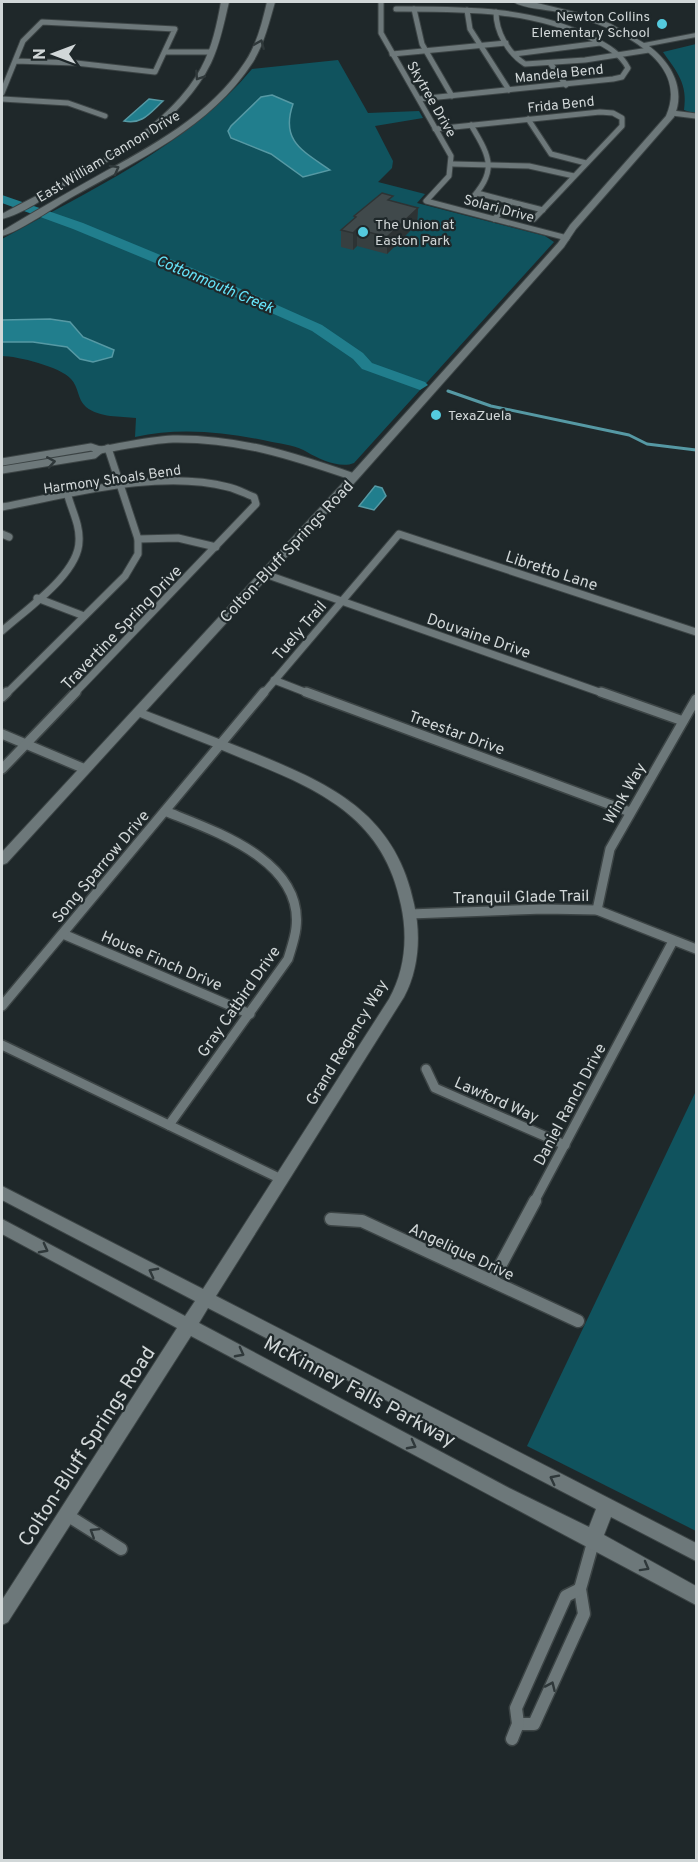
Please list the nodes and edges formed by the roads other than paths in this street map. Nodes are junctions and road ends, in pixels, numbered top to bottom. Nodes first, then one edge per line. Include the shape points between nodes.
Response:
1 (225, 2) edge
2 (271, 2) edge
3 (381, 2) edge
4 (517, 2) edge
5 (544, 2) edge
6 (396, 9) dead end
7 (414, 9) junction
8 (467, 10) junction
9 (496, 12) junction
10 (696, 35) edge
11 (696, 42) edge
12 (506, 43) junction
13 (600, 43) junction
14 (480, 46) junction
15 (650, 47) junction
16 (166, 50) junction
17 (425, 51) junction
18 (392, 54) junction
19 (514, 54) junction
20 (615, 54) junction
21 (15, 61) junction
22 (550, 63) junction
23 (566, 85) junction
24 (508, 90) junction
25 (2, 93) edge
26 (452, 96) junction
27 (2, 99) edge
28 (419, 99) junction
29 (676, 113) junction
30 (105, 116) dead end
31 (696, 116) edge
32 (528, 119) junction
33 (471, 125) junction
34 (435, 129) junction
35 (586, 163) junction
36 (453, 164) junction
37 (490, 165) junction
38 (574, 176) junction
39 (477, 194) junction
40 (511, 202) junction
41 (468, 203) dead end
42 (543, 210) junction
43 (2, 217) edge
44 (494, 219) junction
45 (534, 219) dead end
46 (6, 231) edge
47 (567, 238) junction
48 (104, 449) junction
49 (2, 462) edge
50 (2, 470) edge
51 (354, 477) junction
52 (121, 487) junction
53 (68, 496) junction
54 (256, 501) joint
55 (2, 507) edge
56 (399, 534) joint
57 (138, 539) junction
58 (216, 547) junction
59 (265, 574) junction
60 (37, 598) junction
61 (341, 601) junction
62 (84, 616) junction
63 (2, 631) edge
64 (696, 632) edge
65 (274, 680) junction
66 (2, 697) edge
67 (696, 699) edge
68 (138, 712) junction
69 (683, 721) junction
70 (2, 734) edge
71 (220, 744) junction
72 (26, 745) junction
73 (2, 769) edge
74 (85, 769) junction
75 (165, 811) junction
76 (630, 812) junction
77 (2, 860) edge
78 (597, 910) junction
79 (411, 914) junction
80 (63, 934) junction
81 (673, 941) junction
82 (696, 949) edge
83 (2, 1006) edge
84 (250, 1014) junction
85 (2, 1045) edge
86 (426, 1069) dead end
87 (169, 1125) junction
88 (565, 1145) junction
89 (281, 1179) junction
90 (2, 1193) edge
91 (331, 1219) dead end
92 (2, 1226) edge
93 (492, 1281) junction
94 (205, 1299) junction
95 (578, 1321) dead end
96 (188, 1325) junction
97 (606, 1505) junction
98 (67, 1515) junction
99 (594, 1539) junction
100 (122, 1550) dead end
101 (696, 1552) edge
102 (580, 1589) junction
103 (696, 1596) edge
104 (2, 1616) edge
105 (518, 1724) junction
106 (512, 1739) dead end

1 -> 43 street, East William Cannon Drive via 212,52 185,96 118,151
46 -> 2 street, East William Cannon Drive via 159,144 220,98 255,55
3 - 18 street, Skytree Drive via 381,33
4 - 15 street via 597,22
5 - 15 street via 606,19 638,34
6 - 7 street, Mandela Bend
7 - 8 street, Mandela Bend
7 - 17 street via 417,36
8 - 9 street, Mandela Bend
8 - 14 street via 470,29
9 - 12 street via 496,26
9 - 13 street, Mandela Bend via 554,24
10 - 15 street
11 - 15 street
12 - 14 street
12 - 19 street
13 - 19 street
13 - 20 street, Mandela Bend
14 - 17 street
14 - 24 street
15 - 20 street
15 - 29 street via 679,76 683,90
16 - 16 street via 210,52
16 - 21 street via 155,72 86,63
16 - 21 street via 176,29 42,22 26,36
17 - 18 street
17 - 26 street
18 - 28 street, Skytree Drive
19 - 22 street via 528,65
20 - 22 street
20 - 23 street, Mandela Bend via 628,68 622,77
21 - 25 street
22 - 23 street
23 - 24 street, Mandela Bend
24 - 26 street, Mandela Bend
26 - 28 street, Mandela Bend
27 - 30 street via 61,101 92,108
28 - 34 street, Skytree Drive
29 - 31 street
29 - 47 street, Colton-Bluff Springs Road via 573,226
32 - 33 street, Frida Bend
32 - 35 street via 551,153
32 - 35 street, Frida Bend via 600,112 619,116 624,123
33 - 34 street, Frida Bend
33 - 37 street
34 - 36 street, Skytree Drive
35 - 38 street, Frida Bend
36 - 37 street
36 - 44 street, Solari Drive via 447,179 426,201
37 - 38 street via 529,166
37 - 39 street via 488,179
38 - 42 street, Frida Bend
39 - 40 street
39 - 41 street
40 - 42 street
40 - 44 street
42 - 45 street, Frida Bend
44 - 47 street, Solari Drive
47 - 51 street, Colton-Bluff Springs Road
48 - 49 street via 91,447
50 -> 48 street via 94,455
48 - 51 street via 172,439 236,442 277,451
48 - 52 street
51 - 59 street, Colton-Bluff Springs Road
52 - 53 street, Harmony Shoals Bend
52 - 54 street, Harmony Shoals Bend via 198,481 228,486 250,494
52 - 57 street
53 - 55 street, Harmony Shoals Bend
53 - 60 street via 79,546 70,566
54 - 58 street, Travertine Spring Drive via 254,508
56 - 61 street, Tuely Trail
56 - 64 street, Libretto Lane
57 - 58 street via 173,536
57 - 62 street via 139,550 132,568
58 - 72 street, Travertine Spring Drive
59 - 61 street, Douvaine Drive
59 - 68 street, Colton-Bluff Springs Road
60 - 62 street
60 - 63 street
61 - 65 street, Tuely Trail
61 - 69 street, Douvaine Drive
62 - 66 street via 9,685
65 - 71 street, Tuely Trail
65 - 76 street, Treestar Drive
67 - 69 street, Wink Way
68 - 71 street, Grand Regency Way
68 - 74 street, Colton-Bluff Springs Road
69 - 76 street, Wink Way
70 - 72 street
71 - 75 street, Song Sparrow Drive
71 - 79 street, Grand Regency Way via 334,795 360,817 398,867
72 - 73 street, Travertine Spring Drive
72 - 74 street
74 - 77 street, Colton-Bluff Springs Road
75 - 80 street, Song Sparrow Drive
75 - 84 street, Gray Catbird Drive via 254,851 286,882 296,917 294,945
76 - 78 street, Wink Way via 610,849
78 - 79 street, Tranquil Glade Trail
78 - 81 street, Tranquil Glade Trail
79 - 89 street, Grand Regency Way via 409,966 396,999
80 - 83 street, Song Sparrow Drive
80 - 84 street, House Finch Drive
81 - 82 street, Tranquil Glade Trail
81 - 88 street, Daniel Ranch Drive
84 - 87 street, Gray Catbird Drive
85 - 87 street
86 - 88 street, Lawford Way via 435,1088
87 - 89 street
88 - 93 street, Daniel Ranch Drive
89 - 94 street, Grand Regency Way
94 -> 90 street, McKinney Falls Parkway
91 - 93 street, Angelique Drive via 362,1221
92 -> 96 street, McKinney Falls Parkway
93 - 95 street, Angelique Drive
94 - 96 street, Colton-Bluff Springs Road
97 -> 94 street, McKinney Falls Parkway
96 - 98 street, Colton-Bluff Springs Road
96 -> 99 street, McKinney Falls Parkway
97 - 99 street
97 - 101 street, McKinney Falls Parkway
100 -> 98 street
98 - 104 street, Colton-Bluff Springs Road
99 - 102 street
99 -> 103 street, McKinney Falls Parkway
102 - 105 street via 566,1596 516,1708
105 -> 102 street via 534,1724 584,1614
105 - 106 street

